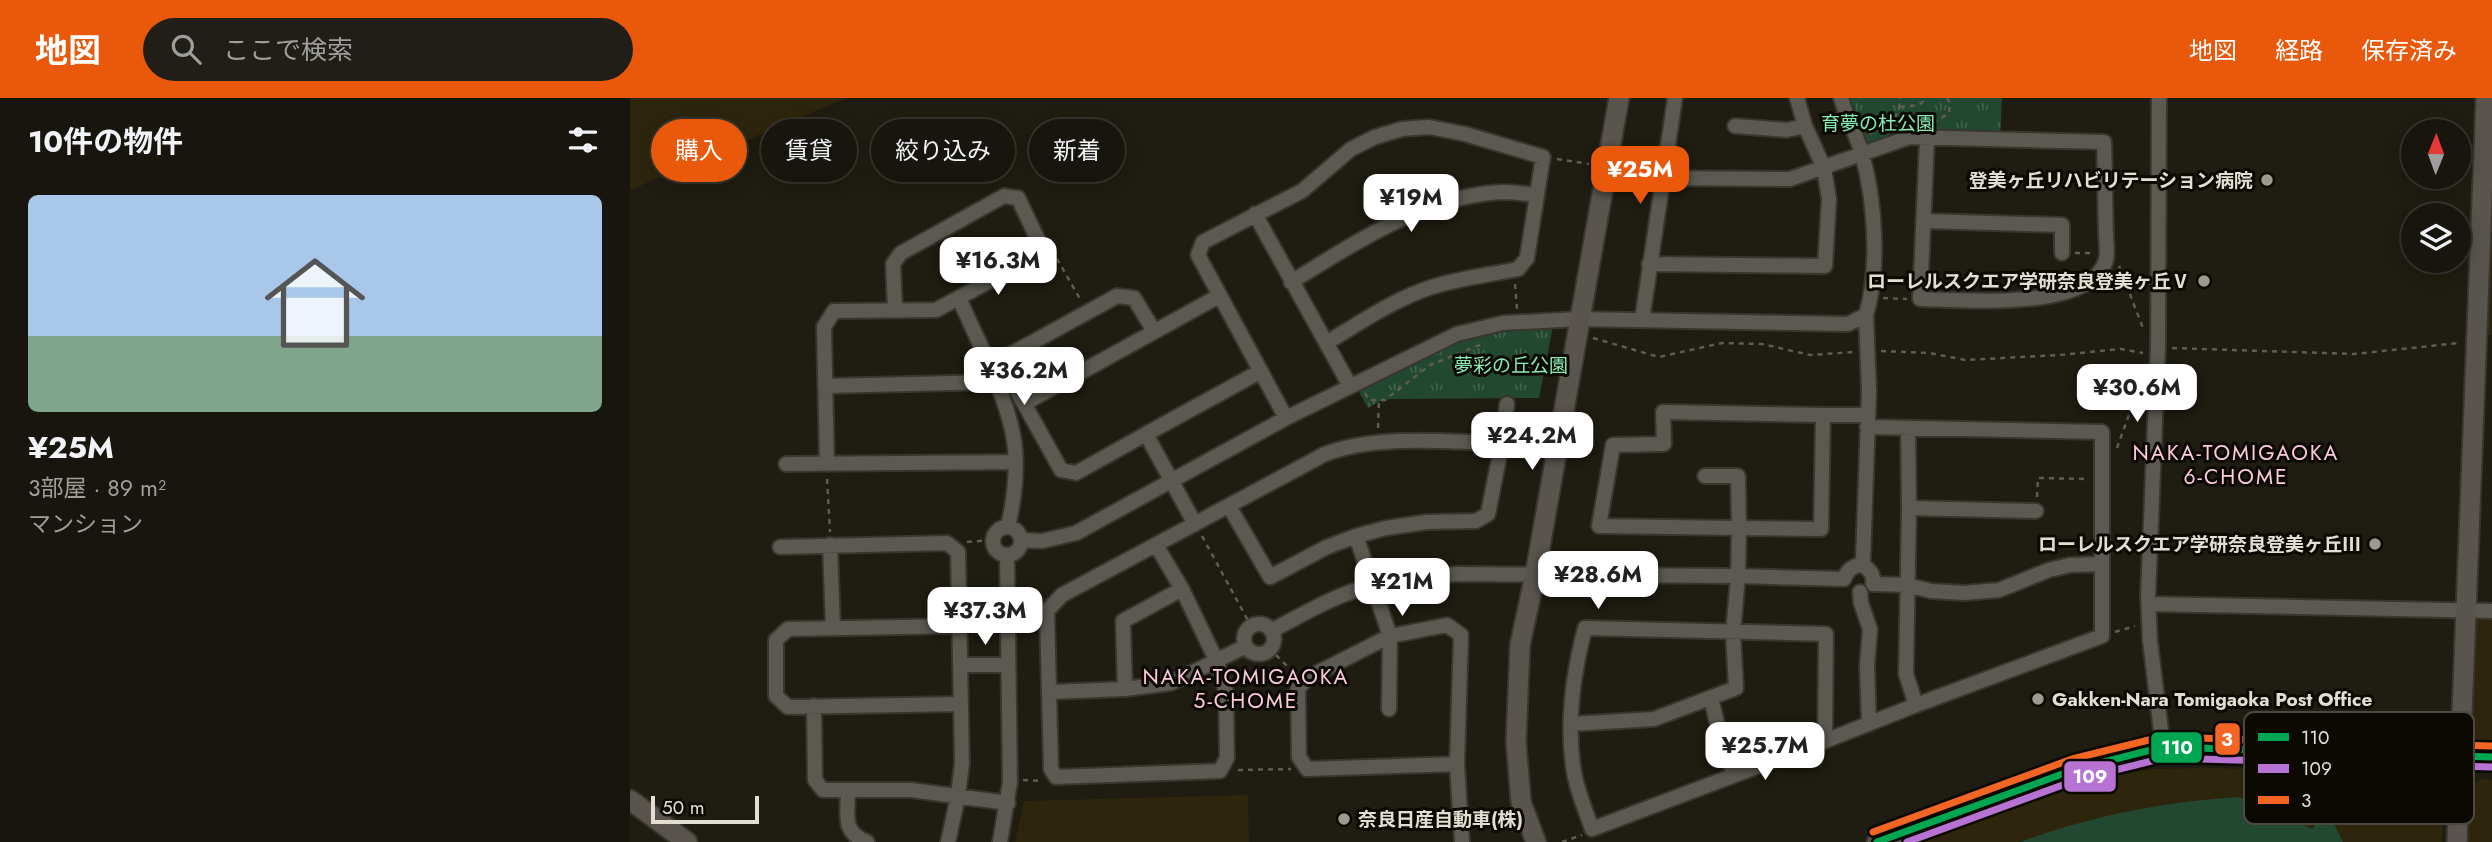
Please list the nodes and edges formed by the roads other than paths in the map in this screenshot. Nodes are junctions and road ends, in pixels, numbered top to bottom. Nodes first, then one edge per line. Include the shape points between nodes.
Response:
1 (1619, 98) edge
2 (1675, 98) edge
3 (1797, 98) edge
4 (1841, 98) edge
5 (2159, 98) edge
6 (2486, 98) edge
7 (1735, 126) dead end
8 (1805, 126) junction
9 (1926, 132) junction
10 (1862, 152) junction
11 (1824, 168) junction
12 (1661, 178) junction
13 (1536, 195) junction
14 (1255, 214) junction
15 (1925, 221) junction
16 (2062, 253) dead end
17 (1649, 264) junction
18 (1291, 282) junction
19 (1219, 296) junction
20 (959, 298) junction
21 (895, 309) junction
22 (1866, 315) junction
23 (1579, 319) junction
24 (1642, 320) junction
25 (1154, 331) junction
26 (1326, 344) junction
27 (2484, 345) edge
28 (1261, 371) junction
29 (995, 382) junction
30 (825, 386) junction
31 (1356, 387) junction
32 (1025, 403) junction
33 (1507, 404) dead end
34 (1823, 415) junction
35 (1286, 418) junction
36 (1868, 421) junction
37 (1908, 428) junction
38 (1146, 434) junction
39 (1502, 443) junction
40 (1015, 462) junction
41 (786, 464) dead end
42 (827, 464) junction
43 (1705, 476) dead end
44 (1172, 481) junction
45 (1229, 506) junction
46 (1909, 508) junction
47 (2036, 511) road end
48 (1195, 524) junction
49 (1008, 527) junction
50 (1739, 528) junction
51 (1356, 537) junction
52 (1021, 540) junction
53 (830, 545) junction
54 (1156, 545) junction
55 (780, 547) dead end
56 (1007, 556) junction
57 (1861, 564) junction
58 (2101, 564) junction
59 (1535, 575) junction
60 (1738, 576) junction
61 (1844, 579) junction
62 (1873, 583) junction
63 (1907, 584) junction
64 (1373, 585) junction
65 (1182, 589) junction
66 (1860, 592) junction
67 (2148, 604) junction
68 (2466, 611) junction
69 (2492, 611) edge
70 (960, 626) junction
71 (833, 628) junction
72 (1271, 631) junction
73 (1733, 633) junction
74 (1390, 636) junction
75 (1246, 646) junction
76 (1217, 662) junction
77 (961, 665) junction
78 (1008, 665) junction
79 (1125, 689) junction
80 (1050, 692) junction
81 (1711, 698) junction
82 (960, 704) junction
83 (1916, 705) junction
84 (814, 706) junction
85 (1389, 709) dead end
86 (2462, 712) edge
87 (1571, 724) junction
88 (1869, 724) junction
89 (1825, 741) junction
90 (2163, 747) junction
91 (2244, 749) edge
92 (2474, 756) edge
93 (2492, 757) edge
94 (1457, 764) junction
95 (1734, 775) junction
96 (848, 791) junction
97 (958, 796) junction
98 (630, 800) edge
99 (1008, 803) junction
100 (2458, 824) edge
101 (687, 842) edge
102 (867, 842) edge
103 (948, 842) edge
104 (1000, 842) edge
105 (1462, 842) edge
106 (1536, 842) edge
107 (1877, 842) edge
108 (2457, 842) edge

1 - 23 street
2 - 12 street
3 - 8 street
4 - 10 street
5 - 67 street via 2158,347
6 - 27 street
7 - 8 street via 1787,130
8 - 11 street
9 - 10 street
9 - 15 street
9 - 15 street via 2104,142 2106,261 2094,278 2043,299 1920,299
10 - 11 street
10 - 22 street via 1874,209 1872,294
11 - 12 street via 1790,179
11 - 17 street via 1829,199 1825,266
12 - 17 street
13 - 14 street via 1543,156 1429,127 1375,137 1351,149 1303,191
13 - 18 street via 1505,192 1423,209 1381,228
13 - 26 street via 1527,258 1518,269 1430,288 1385,308
14 - 18 street
14 - 19 street via 1203,242 1198,255
15 - 16 street via 2062,225
17 - 24 street
18 - 26 street
19 - 25 street
19 - 28 street
20 - 21 street via 936,310
20 - 21 street via 1034,257 1039,243 1017,198 1004,196 901,253 893,264
20 - 29 street
21 - 30 street via 834,311 824,327
22 - 24 street via 1848,324
22 - 36 street
23 - 24 street
23 - 31 street via 1503,323 1457,334
23 - 59 street
25 - 32 street
25 - 32 street via 1134,298 1117,296 1011,354 1005,369
26 - 31 street
27 - 68 street
28 - 35 street
28 - 38 street
29 - 30 street
29 - 40 street via 1014,441
30 - 42 street
31 - 35 street
32 - 38 street via 1061,470 1076,473
33 - 39 street
34 - 36 street
34 - 50 street via 1821,529
34 - 50 street via 1663,412 1664,444 1613,445 1599,526
35 - 44 street
36 - 37 street
36 - 57 street
37 - 46 street
37 - 58 street via 2102,432
38 - 44 street
39 - 45 street via 1344,446
39 - 51 street via 1488,513 1476,522 1427,522
40 - 42 street
40 - 49 street
41 - 42 street
43 - 50 street via 1738,476
44 - 48 street
44 - 52 street via 1076,533 1042,541
45 - 48 street
45 - 51 street via 1270,577
46 - 47 street
46 - 63 street
48 - 54 street
49 - 52 street via 1016,530
49 - 56 street via 999,529 992,540 998,553
50 - 60 street
51 - 64 street
52 - 56 street via 1019,549
53 - 55 street
53 - 70 street via 947,543 958,552
53 - 71 street
54 - 65 street
54 - 80 street via 1062,595 1047,611
56 - 78 street
57 - 61 street via 1851,568
57 - 62 street via 1874,576
58 - 63 street via 2049,570 1999,590 1931,591
58 - 83 street via 2102,636
59 - 60 street
59 - 64 street via 1421,576
59 - 106 street via 1520,645 1516,742 1521,802
60 - 61 street
60 - 73 street
61 - 66 street via 1847,587
62 - 63 street
62 - 66 street
63 - 83 street via 1906,674
64 - 72 street via 1339,596
64 - 74 street
65 - 76 street
65 - 79 street via 1123,621
66 - 88 street via 1870,629
67 - 68 street
67 - 90 street
68 - 69 street
68 - 86 street
70 - 71 street
70 - 77 street
71 - 84 street via 788,629 776,640 776,696 788,707
72 - 75 street via 1264,625 1251,626 1244,638
72 - 75 street via 1272,646 1264,652 1254,653
73 - 81 street via 1735,688
73 - 87 street via 1585,628 1576,663
73 - 89 street via 1826,634
74 - 85 street
74 - 94 street via 1447,625 1461,635
74 - 94 street via 1309,677 1298,688 1298,757 1307,769
75 - 76 street
76 - 79 street via 1171,683
76 - 80 street via 1226,692 1227,758 1220,771 1056,777 1051,769
77 - 78 street
77 - 82 street
78 - 99 street
79 - 80 street
81 - 87 street via 1654,719
81 - 95 street
82 - 84 street
82 - 97 street
83 - 88 street
84 - 96 street via 815,780 823,790
87 - 95 street via 1574,773 1592,829
88 - 89 street
89 - 95 street
90 - 91 street
90 - 107 street via 2076,769
92 - 93 street
94 - 105 street
96 - 97 street via 911,790
96 - 102 street via 848,827 855,838
97 - 99 street
97 - 103 street
98 - 101 street
99 - 104 street
100 - 108 street

